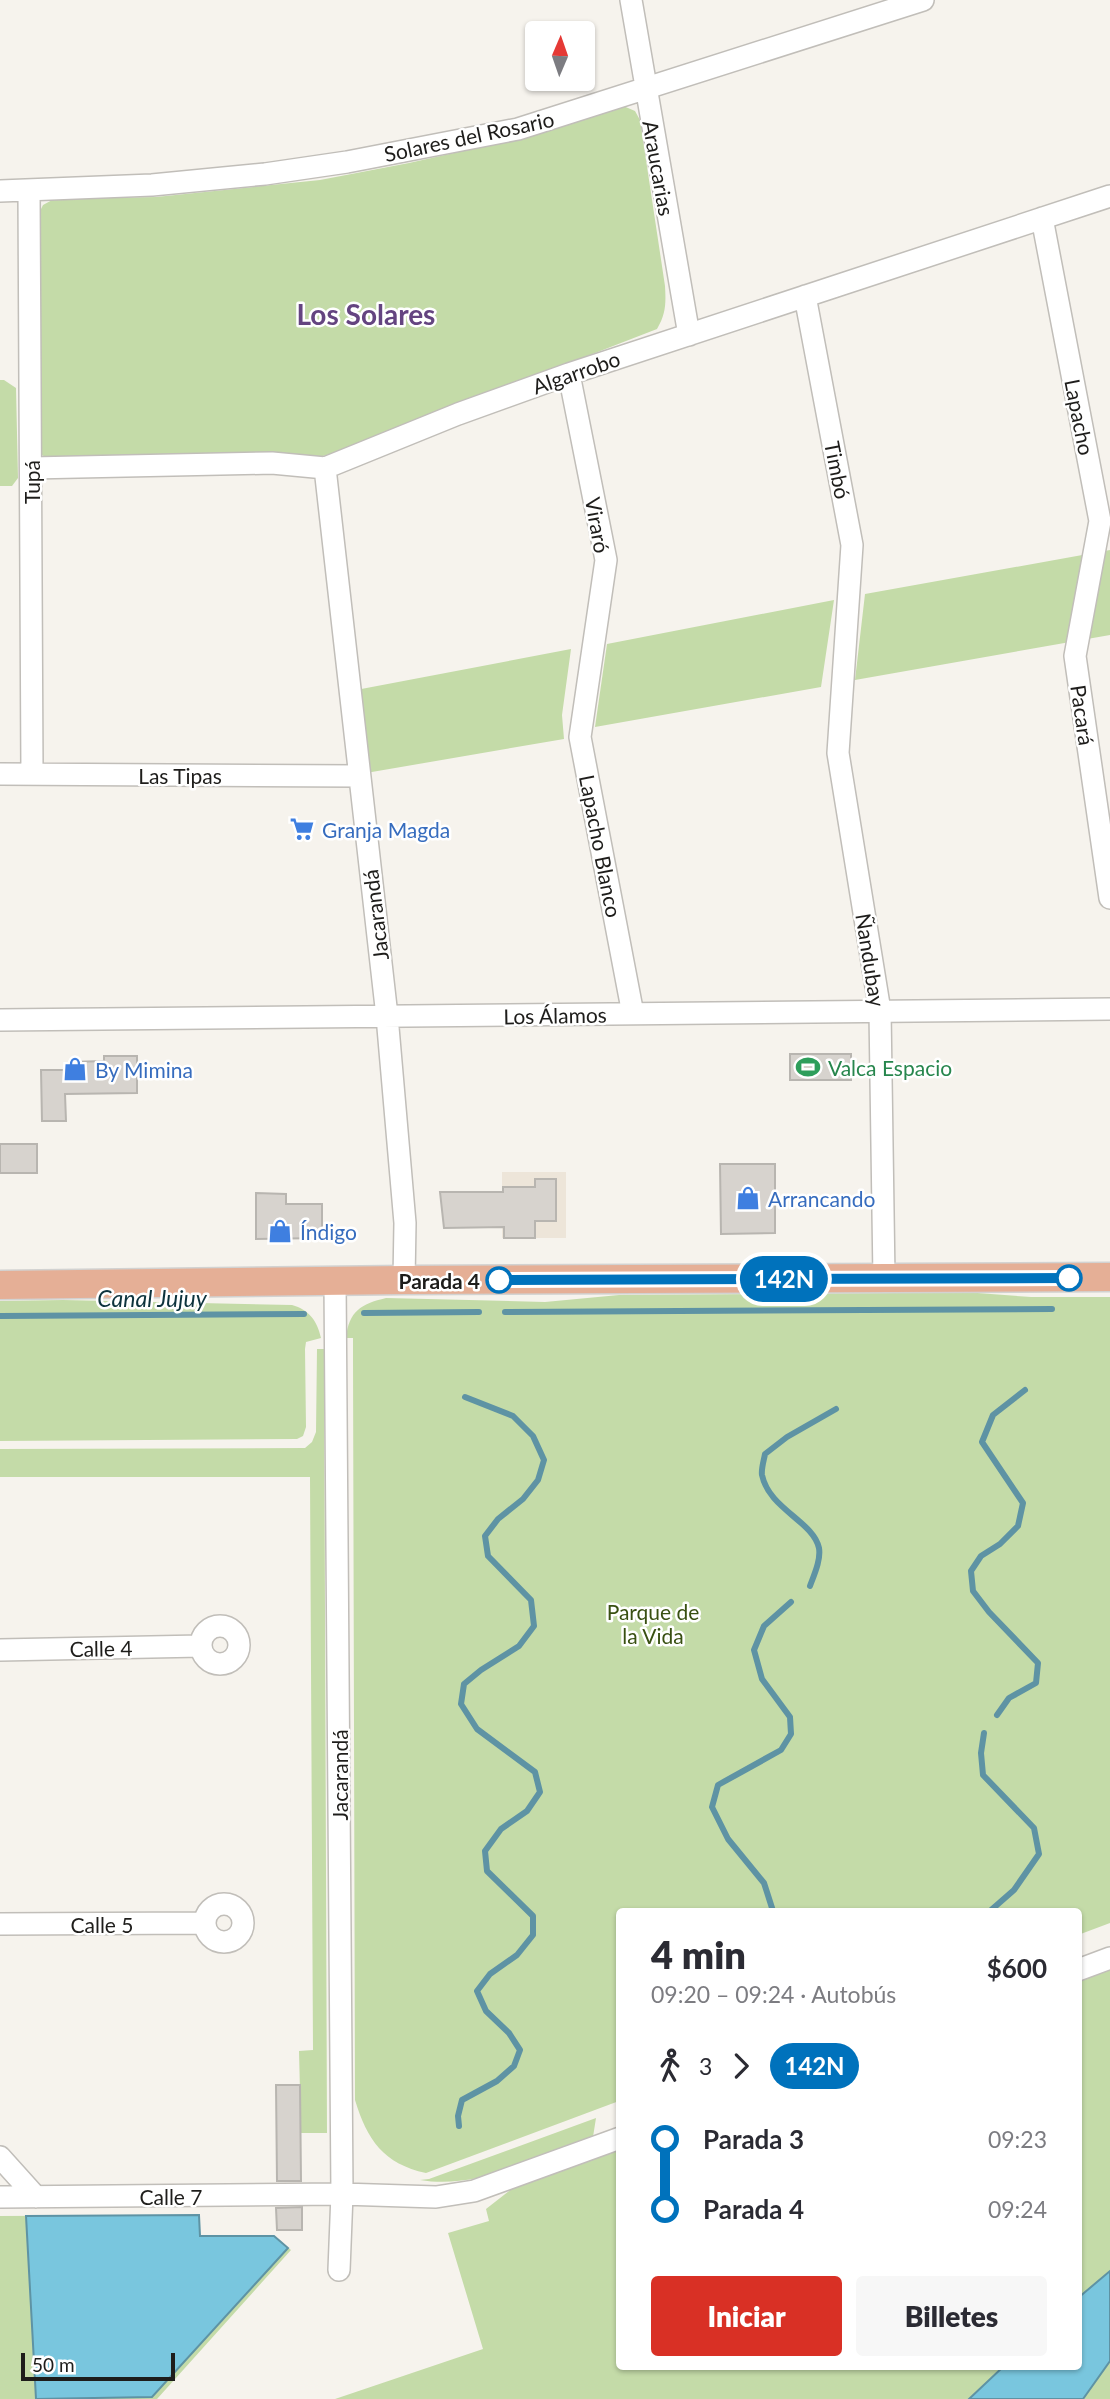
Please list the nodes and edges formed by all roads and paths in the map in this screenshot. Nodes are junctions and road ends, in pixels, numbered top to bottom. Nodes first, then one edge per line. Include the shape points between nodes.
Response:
1 (631, 0) edge
2 (923, 0) edge
3 (646, 89) junction
4 (30, 190) junction
5 (0, 191) edge
6 (1110, 196) edge
7 (1042, 218) junction
8 (805, 296) junction
9 (689, 335) junction
10 (569, 374) junction
11 (31, 468) junction
12 (324, 468) junction
13 (845, 644) joint
14 (1075, 656) joint
15 (589, 677) joint
16 (0, 774) edge
17 (32, 774) junction
18 (359, 776) junction
19 (1110, 898) edge
20 (1110, 1009) edge
21 (880, 1011) junction
22 (633, 1014) junction
23 (387, 1016) junction
24 (0, 1020) edge
25 (884, 1278) junction
26 (1108, 1278) edge
27 (404, 1280) junction
28 (335, 1281) junction
29 (0, 1285) edge
30 (201, 1646) dead end
31 (0, 1650) edge
32 (205, 1923) dead end
33 (0, 1924) edge
34 (1110, 1958) edge
35 (1082, 1968) edge
36 (616, 2139) edge
37 (0, 2157) edge
38 (342, 2194) junction
39 (0, 2197) edge
40 (36, 2197) junction
41 (339, 2270) dead end

1 - 3 street, Araucarias
2 - 3 street, Solares del Rosario
3 - 4 street, Solares del Rosario via 518,129 347,162 152,185
3 - 9 street, Araucarias
4 - 5 street, Solares del Rosario
4 - 11 street, Tupá
6 - 7 street, Algarrobo
7 - 8 street, Algarrobo
7 - 14 street, Lapacho via 1100,521
8 - 9 street, Algarrobo
8 - 13 street, Timbó via 852,545
9 - 10 street, Algarrobo
10 - 12 street, Algarrobo
10 - 15 street, Viraró via 606,560
11 - 12 street, Algarrobo via 272,463
11 - 17 street, Tupá
12 - 18 street, Jacarandá
13 - 21 street, Ñandubay via 838,753
14 - 19 street, Pacará
15 - 22 street, Lapacho Blanco via 580,737
16 - 17 street, Las Tipas
17 - 18 street, Las Tipas
18 - 23 street, Jacarandá
20 - 21 street, Los Álamos
21 - 22 street, Los Álamos
21 - 25 street, Ñandubay
22 - 23 street, Los Álamos
23 - 24 street, Los Álamos
23 - 27 street, Jacarandá via 405,1223
25 - 26 main road
25 - 27 main road
27 - 28 main road
28 - 29 main road
28 - 38 street, Jacarandá
30 - 31 street, Calle 4
32 - 33 street, Calle 5
34 - 35 street
36 - 38 street, Calle 7 via 474,2191 436,2197
37 - 40 street
38 - 40 street, Calle 7
38 - 41 street, Jacarandá
39 - 40 street, Calle 7

